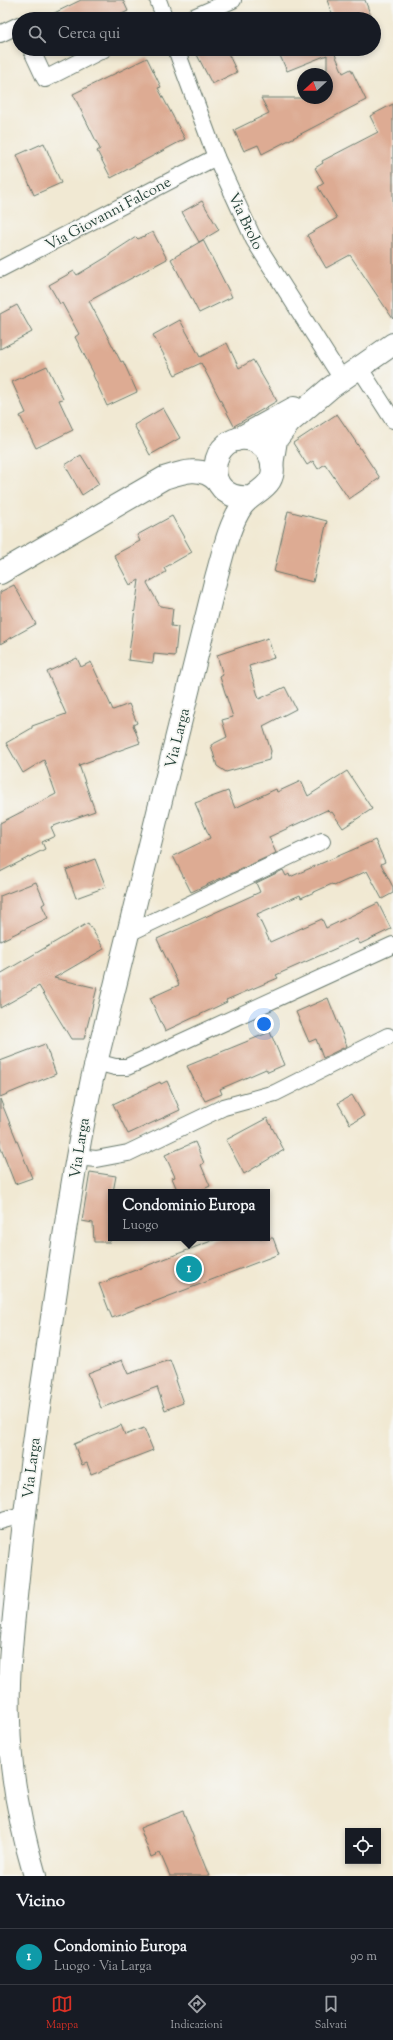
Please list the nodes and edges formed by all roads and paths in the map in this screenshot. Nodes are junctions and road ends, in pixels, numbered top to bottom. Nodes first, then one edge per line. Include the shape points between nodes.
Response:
1 (158, 0) edge
2 (233, 0) edge
3 (162, 12) edge
4 (205, 12) edge
5 (12, 28) edge
6 (0, 34) edge
7 (34, 56) edge
8 (90, 56) edge
9 (179, 56) edge
10 (216, 157) junction
11 (0, 269) edge
12 (393, 344) edge
13 (359, 367) junction
14 (336, 384) junction
15 (393, 420) edge
16 (231, 443) junction
17 (272, 465) junction
18 (158, 481) junction
19 (221, 486) junction
20 (250, 496) junction
21 (227, 542) junction
22 (0, 573) edge
23 (322, 841) dead end
24 (127, 934) junction
25 (393, 945) edge
26 (388, 1036) dead end
27 (96, 1062) junction
28 (77, 1157) junction
29 (25, 1514) junction
30 (0, 1521) edge
31 (35, 1876) edge

1 - 3 street
2 - 4 street
5 - 6 street
7 - 8 street via 45,79
9 - 10 street, Via Brolo
10 - 11 street, Via Giovanni Falcone
10 - 14 street, Via Brolo via 254,240
12 - 13 street
13 - 14 street
13 - 15 street
14 - 16 street
14 - 17 street via 279,434
16 - 17 street via 247,440 258,443 268,452
16 - 18 street via 181,464
16 - 19 street via 216,459 214,470
17 - 20 street via 267,485
18 - 19 street via 193,471 210,474
18 - 22 street
19 - 20 street via 236,496
19 - 21 street, Via Larga via 229,514
20 - 21 street, Via Larga via 237,515
21 - 24 street, Via Larga
23 - 24 street
24 - 27 street, Via Larga
25 - 27 street via 127,1067
26 - 28 street via 275,1093 224,1107 128,1153 96,1159
27 - 28 street, Via Larga
28 - 29 street, Via Larga via 34,1436
29 - 30 street
29 - 31 street, Via Larga via 12,1636 8,1721 21,1825

